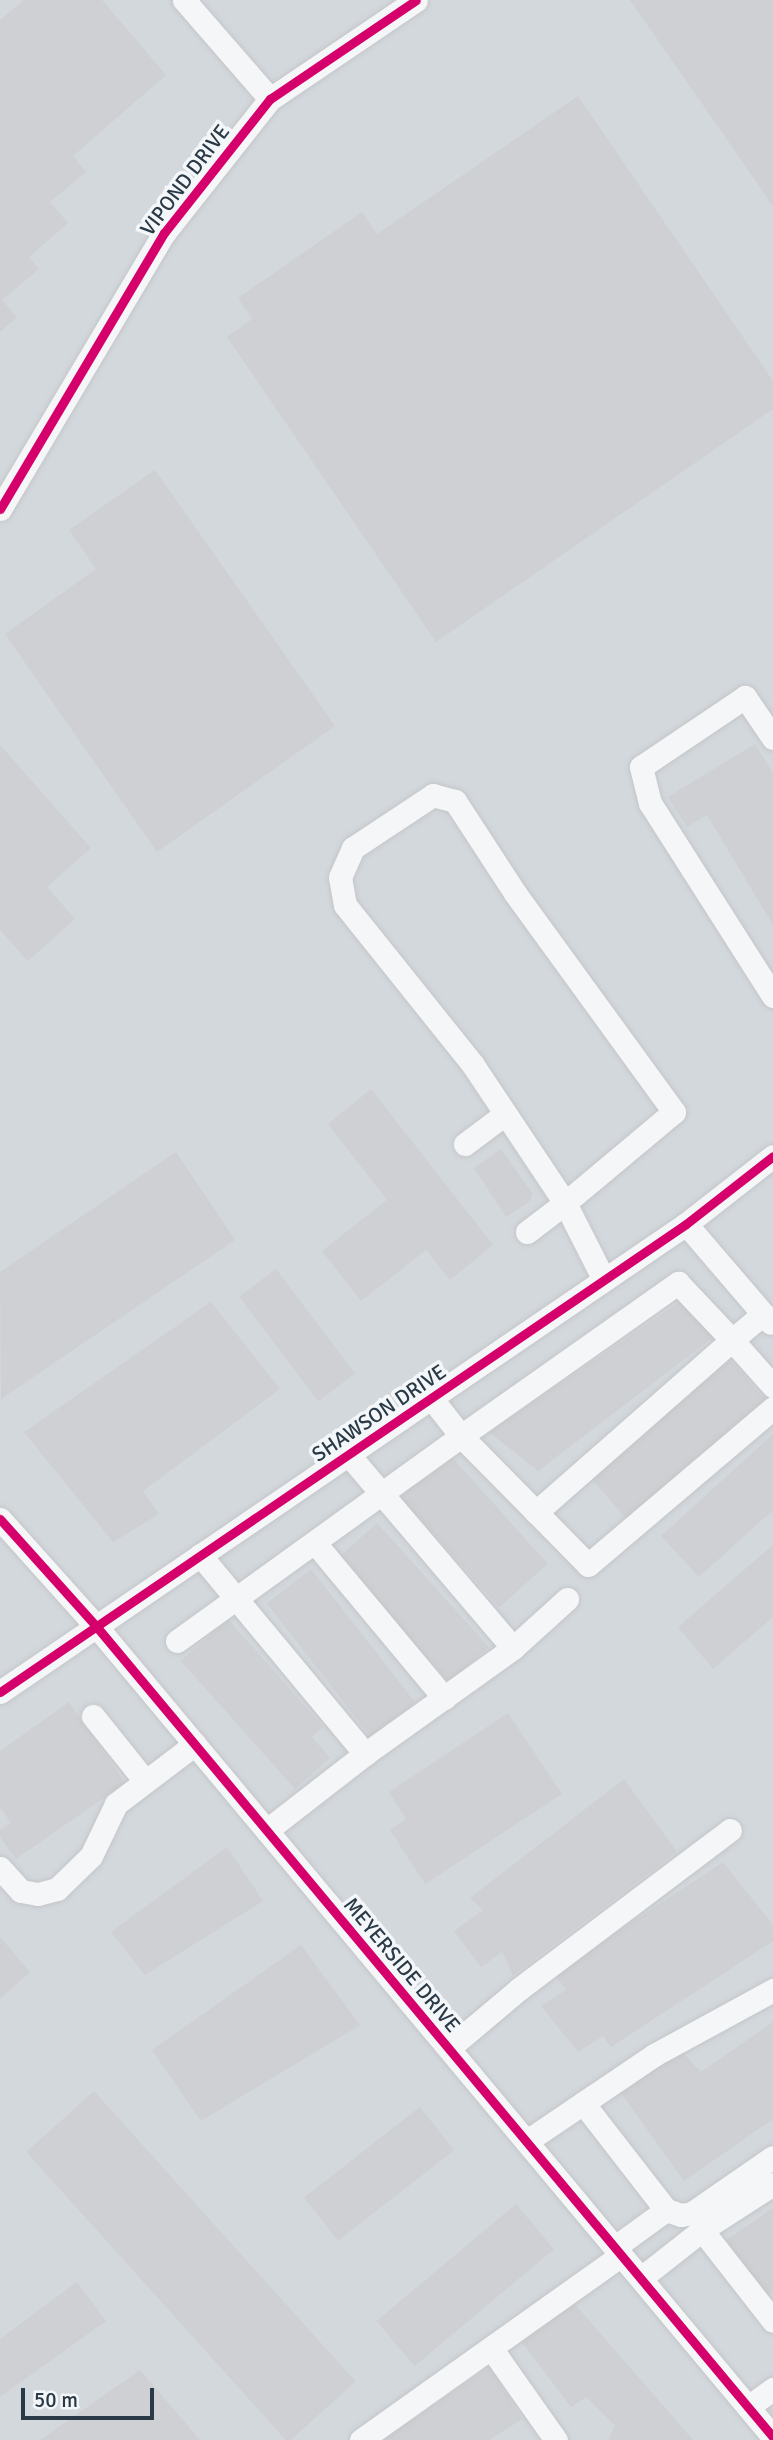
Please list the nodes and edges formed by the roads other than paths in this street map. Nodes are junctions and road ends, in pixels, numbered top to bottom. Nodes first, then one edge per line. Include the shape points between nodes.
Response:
1 (184, 0) edge
2 (416, 0) edge
3 (270, 99) junction
4 (0, 509) edge
5 (773, 738) edge
6 (773, 996) edge
7 (505, 1114) junction
8 (465, 1144) dead end
9 (773, 1156) edge
10 (565, 1203) junction
11 (686, 1224) junction
12 (527, 1231) dead end
13 (604, 1280) junction
14 (768, 1319) edge
15 (732, 1340) junction
16 (773, 1386) edge
17 (432, 1399) junction
18 (773, 1408) edge
19 (461, 1436) junction
20 (348, 1454) junction
21 (383, 1496) junction
22 (536, 1512) junction
23 (0, 1520) edge
24 (315, 1543) junction
25 (200, 1555) junction
26 (236, 1598) junction
27 (567, 1598) dead end
28 (96, 1626) junction
29 (177, 1641) dead end
30 (513, 1648) junction
31 (0, 1692) edge
32 (444, 1698) junction
33 (93, 1716) dead end
34 (195, 1744) junction
35 (365, 1754) junction
36 (145, 1782) junction
37 (267, 1830) junction
38 (730, 1830) dead end
39 (0, 1868) edge
40 (773, 1990) edge
41 (449, 2048) junction
42 (583, 2104) junction
43 (527, 2141) junction
44 (773, 2157) edge
45 (773, 2184) edge
46 (666, 2210) junction
47 (702, 2230) junction
48 (618, 2251) junction
49 (641, 2278) junction
50 (773, 2321) edge
51 (491, 2348) junction
52 (773, 2389) edge
53 (748, 2407) junction
54 (768, 2433) edge
55 (361, 2440) edge
56 (556, 2440) edge

1 - 3 street
2 - 3 street, VIPOND DRIVE
3 - 4 street, VIPOND DRIVE via 164,233
5 - 6 street via 744,697 641,767 650,803
7 - 8 street
7 - 10 street
7 - 10 street via 473,1065 345,905 340,877 353,848 433,795 455,801 515,893 674,1112
9 - 11 street, SHAWSON DRIVE
10 - 12 street
10 - 13 street
11 - 13 street, SHAWSON DRIVE
11 - 14 street
13 - 17 street, SHAWSON DRIVE
14 - 15 street
15 - 16 street
15 - 19 street via 678,1283
15 - 22 street
17 - 19 street
17 - 20 street, SHAWSON DRIVE
18 - 22 street via 588,1564
19 - 21 street
19 - 22 street
20 - 21 street
20 - 25 street, SHAWSON DRIVE
21 - 24 street
21 - 30 street
23 - 28 street, MEYERSIDE DRIVE
24 - 26 street
24 - 32 street
25 - 26 street
25 - 28 street, SHAWSON DRIVE
26 - 29 street
26 - 35 street
27 - 30 street
28 - 31 street, SHAWSON DRIVE
28 - 34 street, MEYERSIDE DRIVE
30 - 32 street
32 - 35 street
33 - 36 street
34 - 36 street
34 - 37 street, MEYERSIDE DRIVE
35 - 37 street
36 - 39 street via 116,1804 91,1856 57,1889 38,1894 21,1891
37 - 41 street, MEYERSIDE DRIVE
38 - 41 street via 519,1989
40 - 42 street via 654,2055
41 - 43 street, MEYERSIDE DRIVE
42 - 43 street
42 - 46 street
43 - 48 street, MEYERSIDE DRIVE
44 - 46 street via 692,2213 681,2216
45 - 47 street
46 - 48 street
47 - 49 street
47 - 50 street
48 - 49 street, MEYERSIDE DRIVE
48 - 51 street
49 - 53 street, MEYERSIDE DRIVE
51 - 55 street
51 - 56 street
52 - 53 street
53 - 54 street, MEYERSIDE DRIVE

